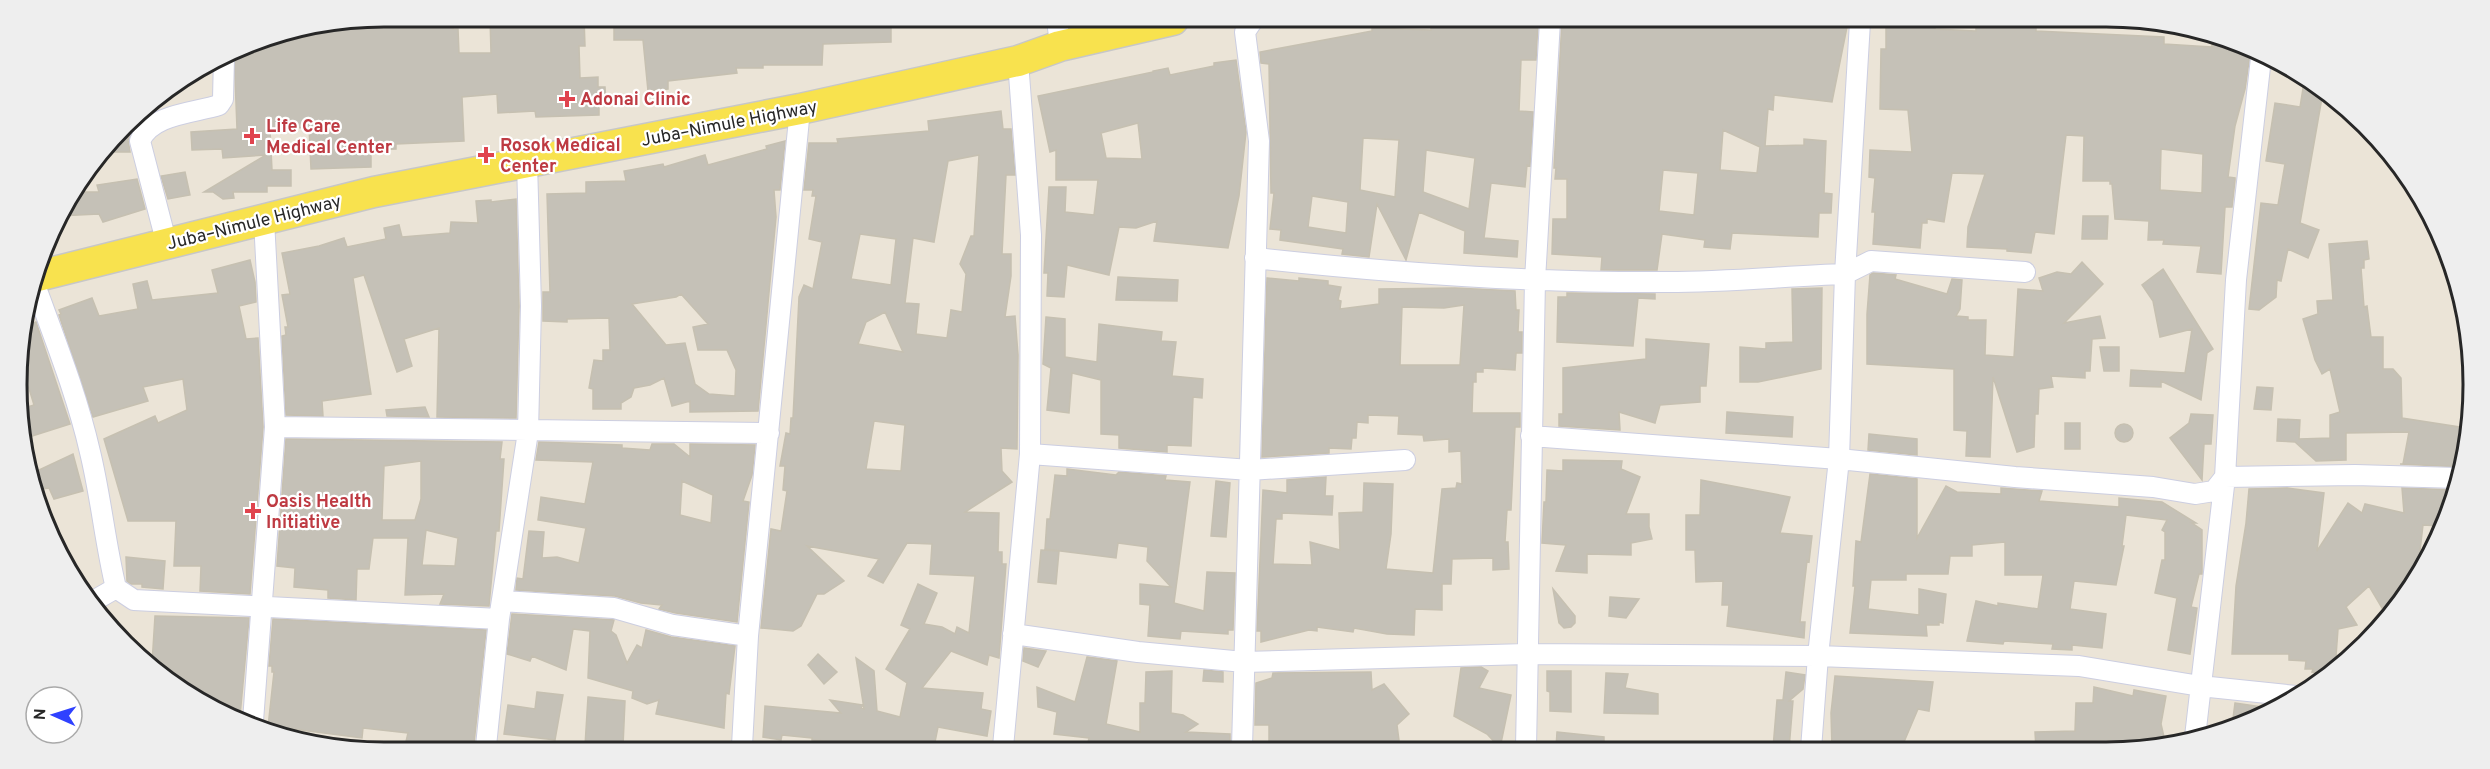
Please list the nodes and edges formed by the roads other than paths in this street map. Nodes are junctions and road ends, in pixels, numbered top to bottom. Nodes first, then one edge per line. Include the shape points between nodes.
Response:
1 (1112, 27) edge
2 (1248, 27) edge
3 (1551, 27) edge
4 (1860, 27) edge
5 (1059, 33) edge
6 (1018, 61) junction
7 (2261, 62) edge
8 (224, 65) edge
9 (800, 109) junction
10 (527, 162) junction
11 (264, 220) junction
12 (166, 241) dead end
13 (1256, 258) junction
14 (2025, 272) dead end
15 (45, 274) edge
16 (1845, 274) junction
17 (1535, 280) junction
18 (38, 294) edge
19 (274, 427) junction
20 (528, 432) junction
21 (769, 433) junction
22 (1531, 436) junction
23 (1030, 454) junction
24 (1839, 459) junction
25 (1405, 460) dead end
26 (1250, 470) junction
27 (2225, 477) junction
28 (2451, 477) edge
29 (116, 588) junction
30 (98, 598) edge
31 (263, 607) junction
32 (500, 610) junction
33 (1013, 634) junction
34 (748, 636) junction
35 (1528, 654) junction
36 (1818, 656) junction
37 (1244, 662) junction
38 (2200, 686) junction
39 (2283, 695) edge
40 (253, 717) edge
41 (2196, 731) edge
42 (486, 742) edge
43 (742, 742) edge
44 (1003, 742) edge
45 (1242, 742) edge
46 (1526, 742) edge
47 (1811, 742) edge

1 - 5 main road, Juba–Nimule Highway
2 - 13 street via 1245,32 1259,141
3 - 17 street
4 - 16 street
5 - 6 main road, Juba–Nimule Highway
6 - 9 main road, Juba–Nimule Highway
6 - 23 street via 1031,236
7 - 27 street via 2236,280
8 - 12 street via 223,99 219,105 144,131 141,141
9 - 10 main road, Juba–Nimule Highway
9 - 21 street
10 - 11 main road, Juba–Nimule Highway via 374,192
10 - 20 street via 531,306
11 - 15 main road, Juba–Nimule Highway
11 - 19 street
13 - 17 street
13 - 26 street
14 - 16 street via 1871,261
16 - 17 street via 1670,282
16 - 24 street
17 - 22 street
18 - 29 street via 68,375 89,449
19 - 20 street
19 - 31 street
20 - 21 street
20 - 32 street
21 - 34 street
22 - 24 street
22 - 35 street
23 - 26 street
23 - 33 street
24 - 27 street via 2195,494 2214,491
24 - 36 street
25 - 26 street
26 - 37 street
27 - 28 street
27 - 38 street
29 - 30 street
29 - 31 street via 134,600
31 - 32 street
31 - 40 street
32 - 34 street via 614,608 673,625
32 - 42 street
33 - 37 street
33 - 44 street
34 - 43 street
35 - 36 street
35 - 37 street
35 - 46 street
36 - 38 street via 2079,666
36 - 47 street
37 - 45 street
38 - 39 street
38 - 41 street

